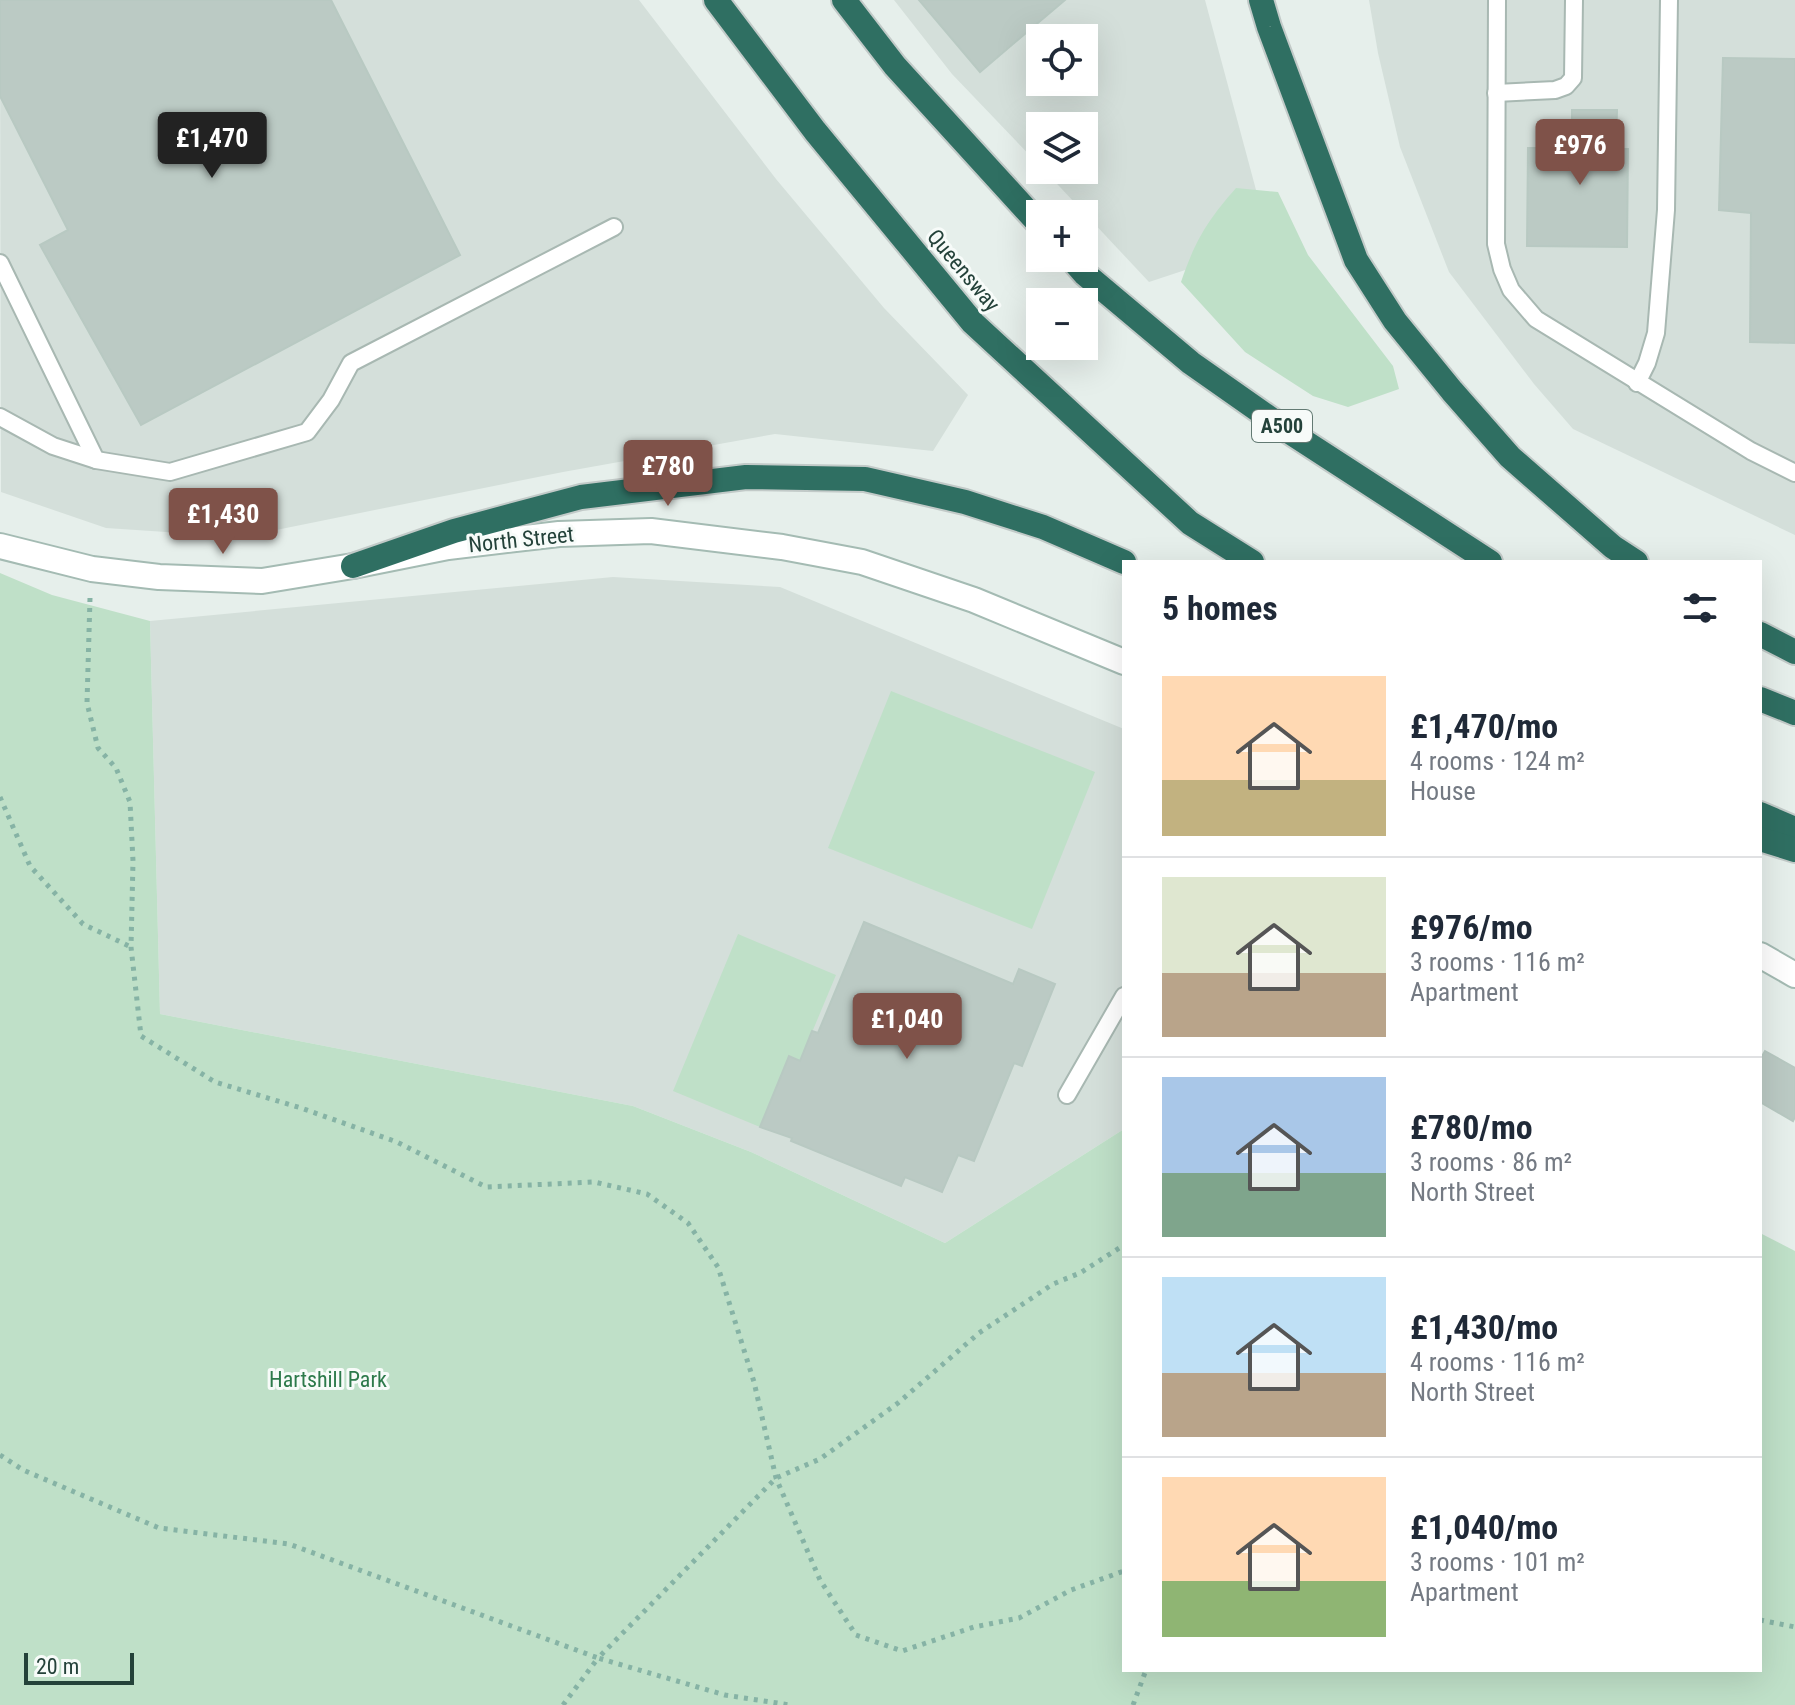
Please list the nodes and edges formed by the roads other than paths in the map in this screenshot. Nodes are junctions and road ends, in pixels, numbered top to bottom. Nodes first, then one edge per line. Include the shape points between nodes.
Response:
1 (716, 0) edge
2 (844, 0) edge
3 (1261, 0) edge
4 (1497, 0) edge
5 (1574, 0) edge
6 (1669, 0) edge
7 (1496, 93) junction
8 (1026, 210) edge
9 (614, 227) dead end
10 (0, 263) edge
11 (1083, 272) edge
12 (1637, 383) junction
13 (0, 417) edge
14 (96, 460) junction
15 (1795, 473) edge
16 (0, 546) edge
17 (1249, 560) edge
18 (1487, 560) edge
19 (1633, 560) edge
20 (1122, 561) edge
21 (353, 566) junction
22 (1762, 635) edge
23 (1795, 652) edge
24 (1122, 661) edge
25 (1762, 700) edge
26 (1795, 713) edge
27 (1762, 815) edge
28 (1795, 829) edge
29 (1762, 840) edge
30 (1795, 850) edge
31 (1762, 956) edge
32 (1795, 975) edge
33 (1122, 999) edge
34 (1067, 1095) dead end

1 - 17 highway, Queensway via 815,131 973,323 1190,523
2 - 8 highway via 895,66
3 - 19 highway via 1356,260 1395,321 1510,457
4 - 7 lane
5 - 7 lane via 1573,78 1555,90
6 - 12 lane via 1659,302 1656,333
7 - 12 lane via 1496,244 1511,290 1536,319
9 - 14 lane via 351,363 307,432 170,472
10 - 14 lane
11 - 18 highway, A500 via 1191,363
12 - 15 lane
13 - 14 lane via 53,446
16 - 21 street, North Street via 92,569 159,577 262,581
20 - 21 highway via 1043,527 965,502 865,479 746,477 581,497 454,531
21 - 24 street, North Street via 448,547 559,534 651,531 753,543 862,562 974,600
22 - 23 highway
25 - 26 highway
27 - 28 highway
29 - 30 highway
31 - 32 street
33 - 34 lane

